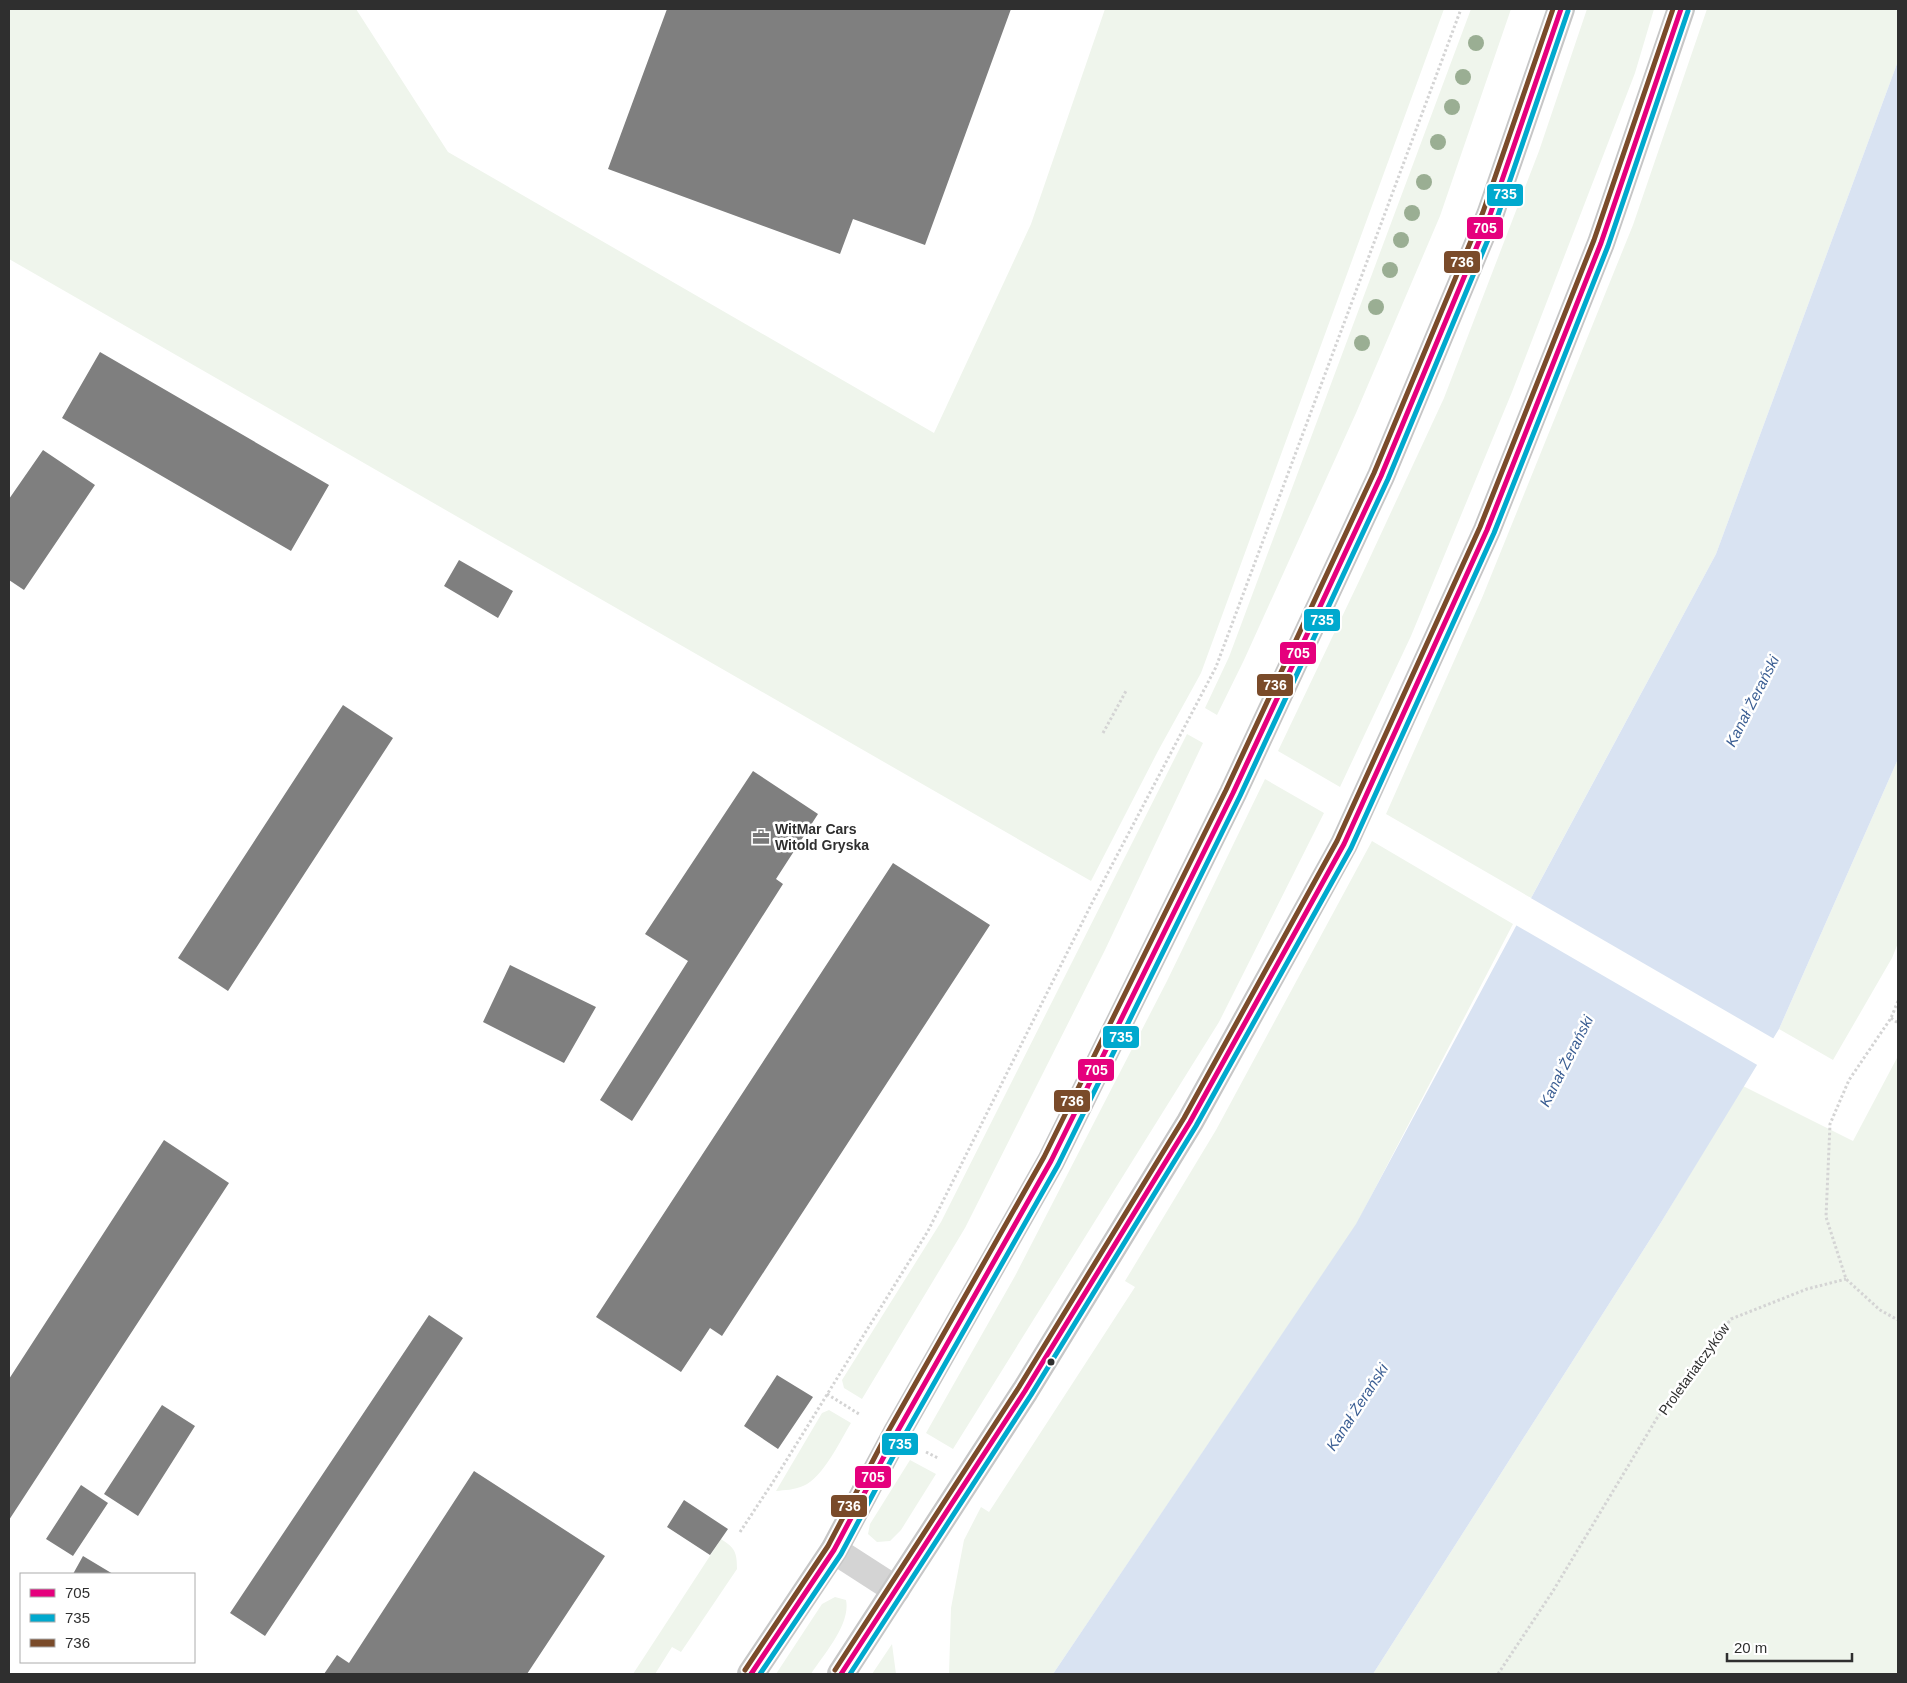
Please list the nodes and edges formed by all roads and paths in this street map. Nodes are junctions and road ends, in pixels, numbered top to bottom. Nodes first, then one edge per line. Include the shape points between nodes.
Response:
1 (1460, 9) edge
2 (1561, 9) edge
3 (1681, 9) edge
4 (1126, 691) dead end
5 (1103, 734) dead end
6 (1898, 1001) edge
7 (1891, 1018) junction
8 (1898, 1023) edge
9 (1846, 1279) junction
10 (1898, 1320) edge
11 (827, 1394) junction
12 (859, 1414) dead end
13 (923, 1450) dead end
14 (945, 1462) dead end
15 (740, 1532) dead end
16 (834, 1550) junction
17 (896, 1590) junction
18 (751, 1674) edge
19 (841, 1674) edge
20 (1498, 1674) edge

1 - 11 path via 1216,667 1092,903 928,1231
2 - 16 main road via 1490,215 1381,476 1242,774 1051,1161
3 - 17 main road via 1601,243 1487,530 1344,844 1190,1122 1025,1390
4 - 5 path
6 - 7 path
7 - 8 path
7 - 9 path via 1849,1080 1830,1124 1826,1217
9 - 10 path via 1880,1310
9 - 20 path, Proletariatczyków via 1807,1288 1730,1319 1657,1418 1553,1591
11 - 12 path
11 - 15 path
13 - 14 path
16 - 17 lane
16 - 18 main road
17 - 19 main road

